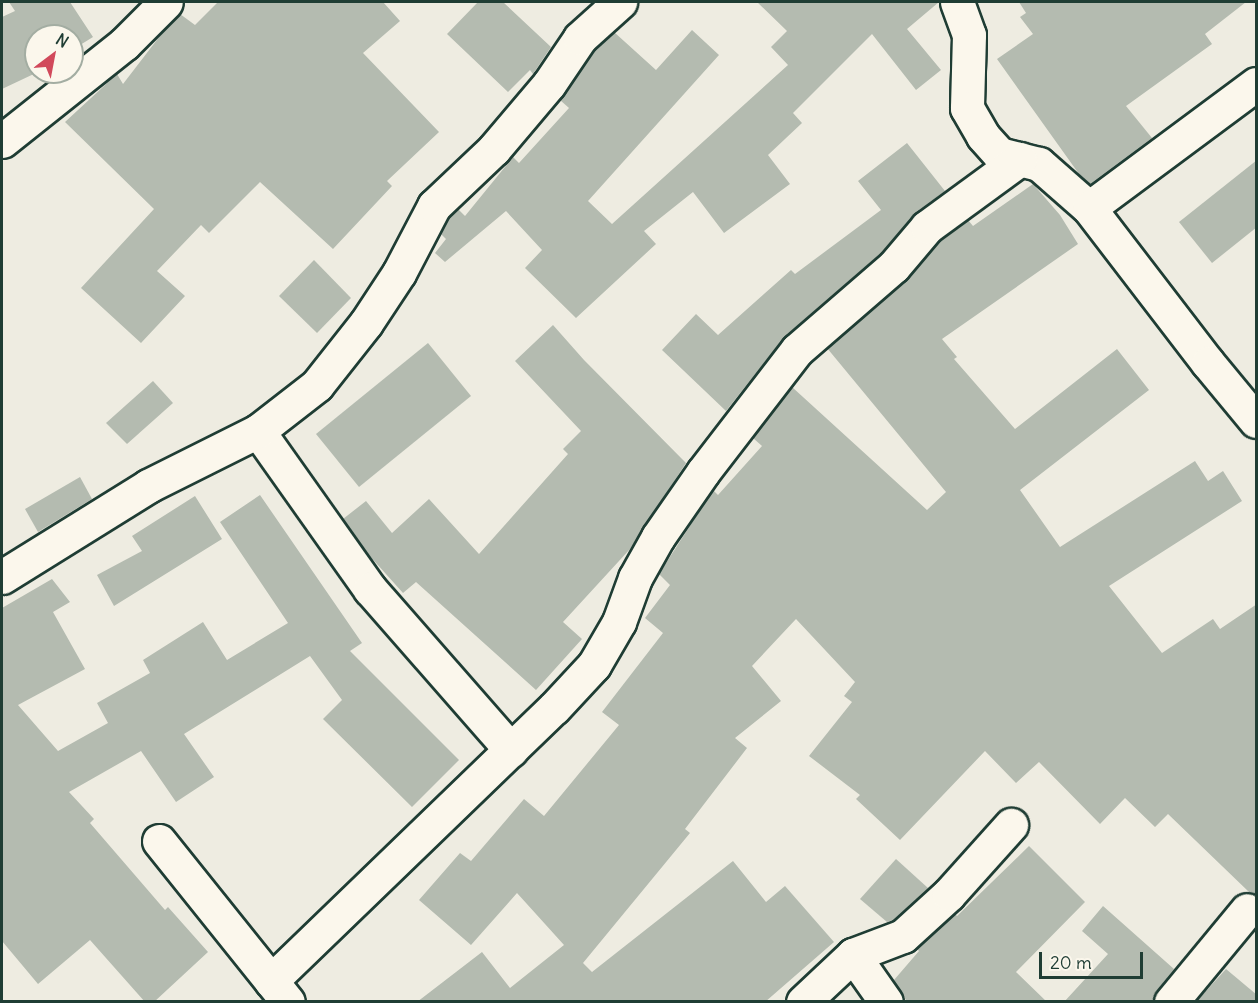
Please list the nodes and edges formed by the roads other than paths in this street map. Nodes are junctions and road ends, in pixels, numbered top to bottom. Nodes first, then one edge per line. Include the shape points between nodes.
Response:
1 (166, 2) edge
2 (620, 2) edge
3 (957, 2) edge
4 (1257, 84) edge
5 (2, 141) edge
6 (1020, 159) junction
7 (1089, 208) junction
8 (1257, 422) edge
9 (258, 431) junction
10 (2, 577) edge
11 (511, 750) junction
12 (1011, 825) dead end
13 (159, 841) dead end
14 (1247, 910) dead end
15 (853, 955) junction
16 (280, 992) edge
17 (803, 1002) edge
18 (886, 1002) edge
19 (1171, 1002) edge

1 - 5 street via 124,44
2 - 9 street via 580,39 549,84 494,149 434,207 399,273 317,385
3 - 6 street via 969,35 967,108 999,154
4 - 7 street
6 - 7 street via 1039,164
6 - 11 street via 927,227 894,266 797,350 658,537 635,579 619,622 594,664
7 - 8 street
9 - 10 street via 148,486
9 - 11 street via 370,589
11 - 16 street
12 - 15 street via 949,894 903,936
13 - 16 street
14 - 19 street
15 - 17 street
15 - 18 street

